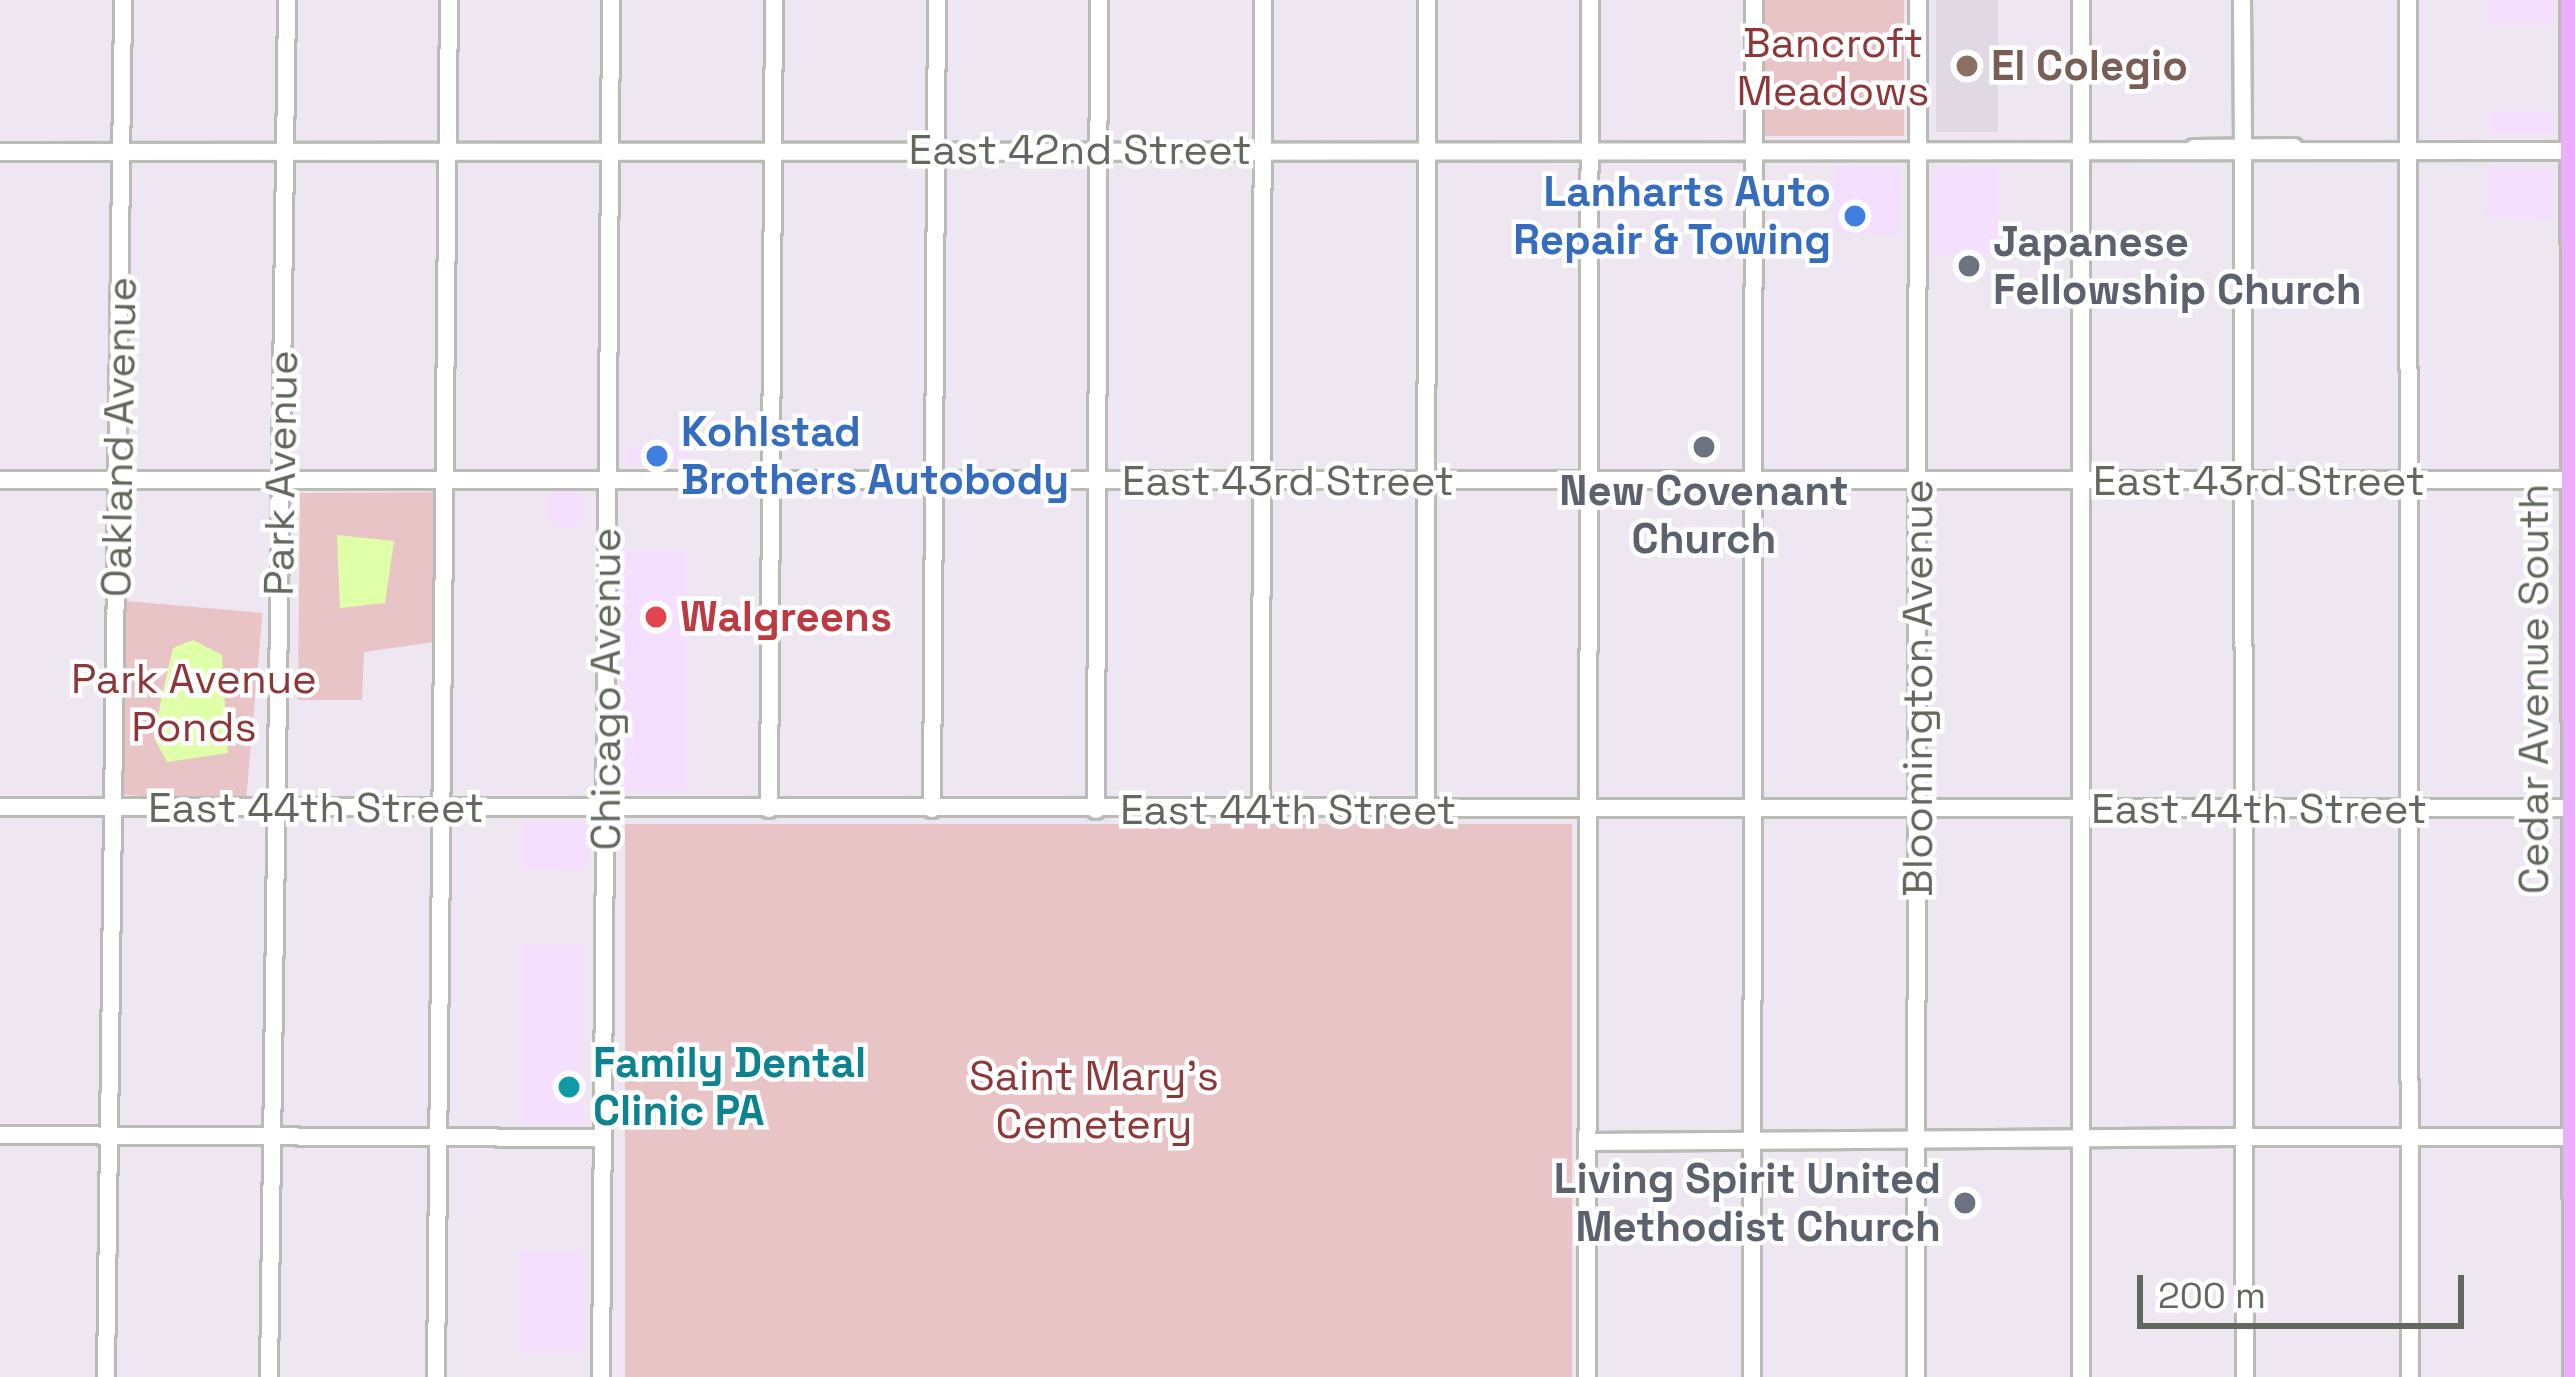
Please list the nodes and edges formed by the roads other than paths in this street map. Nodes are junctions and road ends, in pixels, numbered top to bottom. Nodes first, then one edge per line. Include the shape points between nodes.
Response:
1 (123, 0) edge
2 (287, 0) edge
3 (448, 0) edge
4 (611, 0) edge
5 (774, 0) edge
6 (937, 0) edge
7 (1099, 0) edge
8 (1263, 0) edge
9 (1427, 0) edge
10 (1590, 0) edge
11 (1754, 0) edge
12 (1918, 0) edge
13 (2081, 0) edge
14 (2242, 0) edge
15 (2408, 0) edge
16 (2571, 0) edge
17 (287, 149) junction
18 (448, 150) junction
19 (773, 150) junction
20 (1098, 150) junction
21 (2409, 150) junction
22 (124, 151) junction
23 (610, 151) junction
24 (937, 151) junction
25 (1264, 151) junction
26 (2243, 151) junction
27 (2573, 151) edge
28 (0, 152) edge
29 (1426, 152) junction
30 (1590, 152) junction
31 (1754, 152) junction
32 (1918, 152) junction
33 (2080, 152) junction
34 (118, 479) junction
35 (281, 479) junction
36 (608, 479) junction
37 (0, 480) edge
38 (446, 480) junction
39 (772, 480) junction
40 (935, 480) junction
41 (1262, 480) junction
42 (1918, 480) junction
43 (2409, 480) junction
44 (2573, 480) edge
45 (1099, 481) junction
46 (1426, 481) junction
47 (1589, 481) junction
48 (1754, 481) junction
49 (2246, 481) junction
50 (2082, 482) junction
51 (0, 807) edge
52 (114, 808) junction
53 (276, 808) junction
54 (440, 808) junction
55 (605, 808) junction
56 (2574, 808) edge
57 (769, 809) junction
58 (932, 809) junction
59 (2080, 809) junction
60 (2248, 809) junction
61 (2409, 809) junction
62 (1096, 810) junction
63 (1261, 810) junction
64 (1426, 810) junction
65 (1589, 810) junction
66 (1753, 810) junction
67 (1918, 810) junction
68 (0, 1135) edge
69 (110, 1135) junction
70 (274, 1135) junction
71 (438, 1136) junction
72 (2244, 1137) junction
73 (2410, 1137) junction
74 (2574, 1137) edge
75 (602, 1138) junction
76 (1916, 1138) junction
77 (2080, 1138) junction
78 (1753, 1139) junction
79 (1587, 1142) junction
80 (106, 1377) edge
81 (269, 1377) edge
82 (436, 1377) edge
83 (601, 1377) edge
84 (1587, 1377) edge
85 (1752, 1377) edge
86 (1916, 1377) edge
87 (2080, 1377) edge
88 (2245, 1377) edge
89 (2410, 1377) edge
90 (2574, 1377) edge

1 - 22 street, Oakland Avenue
2 - 17 street, Park Avenue
3 - 18 street
4 - 23 street, Chicago Avenue
5 - 19 street
6 - 24 street
7 - 20 street
8 - 25 street
9 - 29 street
10 - 30 street
11 - 31 street
12 - 32 street, Bloomington Avenue
13 - 33 street
14 - 26 street
15 - 21 street
16 - 27 main road, Cedar Avenue South
17 - 18 street, East 42nd Street
17 - 22 street, East 42nd Street
17 - 35 street, Park Avenue
18 - 23 street, East 42nd Street
18 - 38 street
19 - 23 street, East 42nd Street
19 - 24 street, East 42nd Street
19 - 39 street
20 - 24 street, East 42nd Street
20 - 25 street, East 42nd Street
20 - 45 street
21 - 26 street, East 42nd Street
21 - 27 street, East 42nd Street
21 - 43 street
22 - 28 street, East 42nd Street
22 - 34 street, Oakland Avenue
23 - 36 street, Chicago Avenue
24 - 40 street
25 - 29 street, East 42nd Street
25 - 41 street
26 - 33 street, East 42nd Street
26 - 49 street
27 - 44 main road, Cedar Avenue South
29 - 30 street, East 42nd Street
29 - 46 street
30 - 31 street, East 42nd Street
30 - 47 street
31 - 32 street, East 42nd Street
31 - 48 street
32 - 33 street, East 42nd Street
32 - 42 street, Bloomington Avenue
33 - 50 street
34 - 35 street, East 43rd Street
34 - 37 street, East 43rd Street
34 - 52 street, Oakland Avenue
35 - 38 street, East 43rd Street
35 - 53 street, Park Avenue
36 - 38 street, East 43rd Street
36 - 39 street, East 43rd Street
36 - 55 street, Chicago Avenue
38 - 54 street
39 - 40 street, East 43rd Street
39 - 57 street
40 - 45 street, East 43rd Street
40 - 58 street
41 - 45 street, East 43rd Street
41 - 46 street, East 43rd Street
41 - 63 street
42 - 48 street, East 43rd Street
42 - 50 street, East 43rd Street
42 - 67 street, Bloomington Avenue
43 - 44 street, East 43rd Street
43 - 49 street, East 43rd Street
43 - 61 street
44 - 56 main road, Cedar Avenue South
45 - 62 street
46 - 47 street, East 43rd Street
46 - 64 street
47 - 48 street, East 43rd Street
47 - 65 street
48 - 66 street
49 - 50 street, East 43rd Street
49 - 60 street
50 - 59 street
51 - 52 street, East 44th Street
52 - 53 street, East 44th Street
52 - 69 street, Oakland Avenue
53 - 54 street, East 44th Street
53 - 70 street, Park Avenue
54 - 55 street, East 44th Street
54 - 71 street
55 - 57 street, East 44th Street
55 - 75 street, Chicago Avenue
56 - 61 street, East 44th Street
56 - 74 main road, Cedar Avenue South
57 - 58 street, East 44th Street
58 - 62 street, East 44th Street
59 - 60 street, East 44th Street
59 - 67 street, East 44th Street
59 - 77 street
60 - 61 street, East 44th Street
60 - 72 street
61 - 73 street
62 - 63 street, East 44th Street
63 - 64 street, East 44th Street
64 - 65 street, East 44th Street
65 - 66 street, East 44th Street
65 - 79 street
66 - 67 street, East 44th Street
66 - 78 street
67 - 76 street, Bloomington Avenue
68 - 69 street
69 - 70 street
69 - 80 street, Oakland Avenue
70 - 71 street
70 - 81 street, Park Avenue
71 - 75 street
71 - 82 street
72 - 73 street
72 - 77 street
72 - 88 street
73 - 74 street
73 - 89 street
74 - 90 main road, Cedar Avenue South
75 - 83 street, Chicago Avenue
76 - 77 street
76 - 78 street
76 - 86 street, Bloomington Avenue
77 - 87 street
78 - 79 street
78 - 85 street
79 - 84 street

